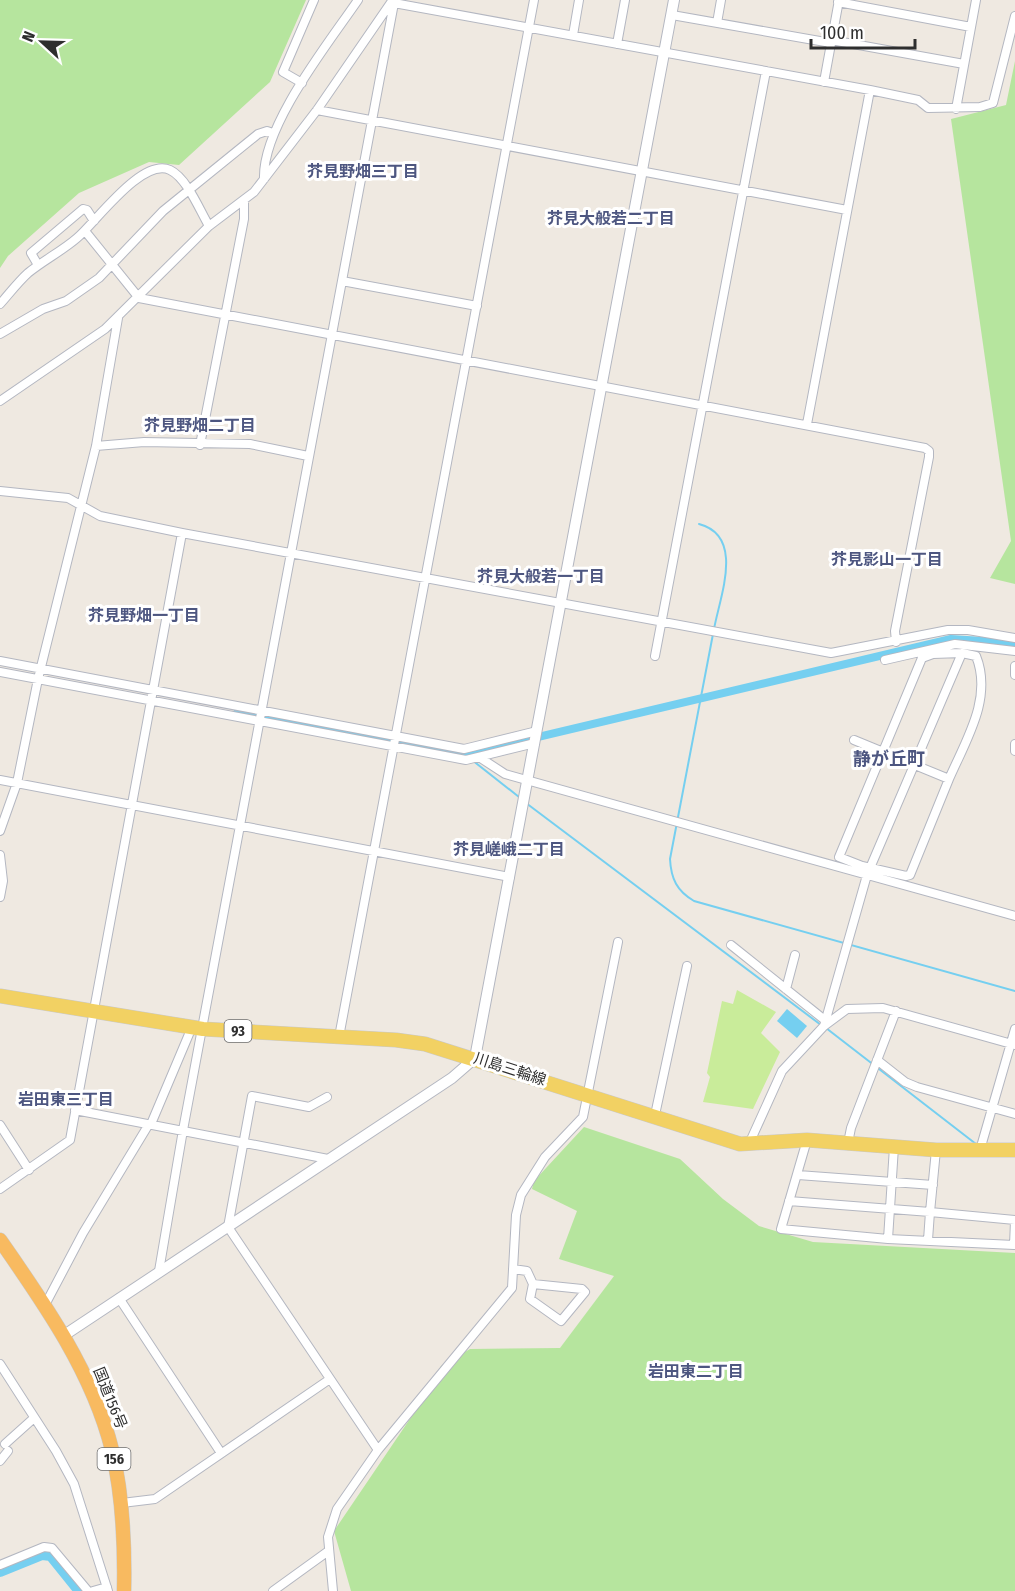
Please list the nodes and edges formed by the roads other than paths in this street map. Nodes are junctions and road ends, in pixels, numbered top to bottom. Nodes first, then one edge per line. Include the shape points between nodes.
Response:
1 (314, 0) edge
2 (358, 0) edge
3 (534, 0) edge
4 (579, 0) edge
5 (625, 0) edge
6 (674, 0) edge
7 (721, 0) edge
8 (976, 0) edge
9 (393, 1) edge
10 (838, 1) edge
11 (672, 15) junction
12 (1015, 16) edge
13 (717, 23) junction
14 (530, 27) junction
15 (971, 27) junction
16 (573, 35) junction
17 (831, 42) junction
18 (617, 44) junction
19 (665, 53) junction
20 (964, 64) junction
21 (766, 71) junction
22 (824, 82) junction
23 (302, 83) junction
24 (870, 90) junction
25 (956, 109) junction
26 (317, 110) junction
27 (372, 120) junction
28 (273, 133) junction
29 (507, 146) junction
30 (643, 171) junction
31 (264, 179) junction
32 (189, 189) junction
33 (743, 190) junction
34 (244, 200) junction
35 (848, 210) junction
36 (94, 221) junction
37 (209, 226) junction
38 (85, 231) junction
39 (113, 265) junction
40 (38, 266) junction
41 (342, 281) junction
42 (139, 298) junction
43 (0, 304) edge
44 (477, 306) junction
45 (224, 315) junction
46 (118, 318) junction
47 (0, 334) edge
48 (331, 335) junction
49 (466, 361) junction
50 (602, 386) junction
51 (0, 401) edge
52 (703, 405) junction
53 (807, 424) junction
54 (200, 445) junction
55 (96, 446) junction
56 (308, 456) junction
57 (0, 491) edge
58 (82, 506) junction
59 (182, 532) junction
60 (291, 552) junction
61 (425, 578) junction
62 (562, 604) junction
63 (662, 623) junction
64 (1015, 638) edge
65 (896, 642) junction
66 (1015, 651) edge
67 (962, 652) junction
68 (921, 655) junction
69 (655, 656) dead end
70 (885, 660) dead end
71 (0, 661) edge
72 (1015, 666) edge
73 (40, 669) junction
74 (0, 672) edge
75 (1015, 675) edge
76 (38, 679) junction
77 (154, 690) junction
78 (152, 702) junction
79 (261, 710) junction
80 (259, 721) junction
81 (397, 736) junction
82 (536, 737) junction
83 (854, 740) dead end
84 (1015, 744) edge
85 (394, 747) junction
86 (1015, 751) edge
87 (883, 752) junction
88 (479, 757) junction
89 (915, 765) junction
90 (949, 779) junction
91 (0, 780) edge
92 (528, 780) junction
93 (17, 783) junction
94 (133, 805) junction
95 (240, 826) junction
96 (0, 831) edge
97 (375, 851) junction
98 (0, 855) edge
99 (872, 867) junction
100 (867, 875) junction
101 (510, 877) junction
102 (0, 897) edge
103 (1015, 916) edge
104 (618, 942) dead end
105 (731, 945) dead end
106 (795, 955) dead end
107 (687, 966) dead end
108 (786, 989) junction
109 (0, 996) edge
110 (896, 1011) junction
111 (94, 1012) junction
112 (825, 1024) junction
113 (197, 1028) junction
114 (1015, 1029) edge
115 (339, 1036) junction
116 (1013, 1045) edge
117 (475, 1058) junction
118 (877, 1060) junction
119 (590, 1094) junction
120 (327, 1097) dead end
121 (993, 1108) junction
122 (75, 1110) junction
123 (1015, 1114) edge
124 (655, 1115) junction
125 (150, 1124) junction
126 (0, 1125) edge
127 (183, 1130) junction
128 (807, 1140) junction
129 (245, 1143) junction
130 (848, 1143) junction
131 (749, 1144) junction
132 (894, 1147) junction
133 (936, 1150) junction
134 (980, 1150) junction
135 (1015, 1150) edge
136 (328, 1159) junction
137 (29, 1170) junction
138 (798, 1174) junction
139 (892, 1182) junction
140 (933, 1185) junction
141 (0, 1188) edge
142 (789, 1201) junction
143 (890, 1210) junction
144 (930, 1212) junction
145 (1015, 1220) edge
146 (228, 1227) junction
147 (888, 1239) junction
148 (0, 1240) edge
149 (928, 1240) junction
150 (513, 1269) junction
151 (159, 1271) junction
152 (533, 1284) junction
153 (119, 1298) junction
154 (45, 1305) junction
155 (63, 1336) junction
156 (0, 1364) edge
157 (6, 1376) junction
158 (330, 1379) junction
159 (0, 1384) edge
160 (34, 1418) junction
161 (378, 1450) junction
162 (221, 1453) junction
163 (0, 1461) edge
164 (122, 1503) junction
165 (327, 1552) junction
166 (0, 1564) edge
167 (108, 1589) edge
168 (88, 1591) edge
169 (93, 1591) edge
170 (124, 1591) edge
171 (273, 1591) edge
172 (333, 1591) edge

1 - 23 street via 283,72
2 - 23 street
3 - 14 street
4 - 16 street
5 - 18 street
6 - 11 street
7 - 13 street
8 - 15 street
9 - 14 street
9 - 26 street
9 - 27 street
10 - 15 street
10 - 17 street
11 - 13 street
11 - 19 street
12 - 25 street via 993,103
13 - 17 street
14 - 16 street
14 - 29 street
15 - 20 street
16 - 18 street
17 - 20 street
17 - 22 street
18 - 19 street
19 - 21 street
19 - 30 street
20 - 25 street
21 - 22 street
21 - 33 street
22 - 24 street
23 - 28 street
24 - 25 street via 918,100 927,108
24 - 35 street
26 - 27 street
26 - 31 street
27 - 29 street
27 - 41 street
28 - 31 street
28 - 32 street via 258,134
29 - 30 street
29 - 44 street
30 - 33 street
30 - 50 street
31 - 34 street
32 - 36 street via 169,169 153,169 130,183
32 - 37 street
32 - 39 street
33 - 35 street
33 - 52 street
34 - 37 street
34 - 45 street via 244,219
35 - 53 street
36 - 38 street
36 - 40 street via 83,209 31,253
37 - 42 street
38 - 39 street
38 - 40 street
39 - 42 street
39 - 47 street via 66,301 43,309
40 - 43 street
41 - 44 street
41 - 48 street
42 - 45 street
42 - 46 street
44 - 49 street
45 - 48 street
45 - 54 street
46 - 51 street
46 - 55 street
48 - 49 street
48 - 56 street
49 - 50 street
49 - 61 street
50 - 52 street
50 - 62 street
52 - 53 street
52 - 63 street
53 - 65 street via 912,444 929,451
54 - 55 street via 144,442
54 - 56 street via 250,444
55 - 58 street
56 - 60 street
57 - 58 street via 68,498
58 - 59 street via 100,516
58 - 73 street
59 - 60 street
59 - 77 street
60 - 61 street
60 - 79 street
61 - 62 street
61 - 81 street
62 - 63 street
62 - 82 street
63 - 65 street via 831,653
63 - 69 street
64 - 65 street via 948,630
66 - 68 street via 955,644
67 - 68 street
67 - 89 street
67 - 90 street via 976,656 981,669 981,704
68 - 70 street
68 - 87 street
71 - 73 street
72 - 75 street
73 - 76 street
73 - 77 street
74 - 76 street
76 - 78 street
76 - 93 street
77 - 78 street
77 - 79 street
78 - 80 street
78 - 94 street
79 - 80 street
79 - 81 street
80 - 85 street
80 - 95 street
81 - 82 street via 464,749
81 - 85 street
82 - 88 street
82 - 92 street
83 - 87 street
84 - 86 street
85 - 88 street via 466,760
85 - 97 street
87 - 89 street
87 - 99 street via 839,857
88 - 92 street via 505,774
89 - 90 street
89 - 99 street
90 - 99 street via 910,875
91 - 93 street
92 - 100 street
92 - 101 street
93 - 94 street
93 - 96 street
94 - 95 street
94 - 111 street
95 - 97 street
95 - 113 street
97 - 101 street
97 - 115 street
98 - 102 street
99 - 100 street
100 - 103 street
100 - 112 street
101 - 117 street
104 - 119 street
105 - 108 street
106 - 108 street
107 - 124 street
108 - 112 street
109 - 111 main road, 川島三輪線 / 93
110 - 112 street via 856,1007
110 - 116 street
110 - 118 street
111 - 113 main road, 川島三輪線 / 93
111 - 122 street
112 - 131 street via 782,1071
113 - 115 main road, 川島三輪線 / 93
113 - 125 street
113 - 127 street
114 - 116 street
115 - 117 main road, 川島三輪線 / 93 via 424,1044
116 - 121 street
117 - 119 main road, 川島三輪線 / 93
117 - 136 street via 452,1078
118 - 121 street via 917,1087
118 - 130 street
119 - 124 main road, 川島三輪線 / 93
119 - 150 street via 583,1117 545,1157 524,1187 516,1215
120 - 129 street via 309,1107 252,1096
121 - 123 street
121 - 134 street
122 - 125 street
122 - 137 street via 67,1145
124 - 131 main road, 川島三輪線 / 93 via 720,1139
125 - 127 street
125 - 154 street via 83,1233
126 - 137 street
127 - 129 street
127 - 151 street
128 - 130 main road, 川島三輪線 / 93
128 - 131 main road, 川島三輪線 / 93
128 - 138 street
129 - 136 street
129 - 146 street
130 - 132 main road, 川島三輪線 / 93
132 - 133 main road, 川島三輪線 / 93
132 - 139 street
133 - 134 main road, 川島三輪線 / 93
133 - 140 street
134 - 135 main road, 川島三輪線 / 93
136 - 146 street
137 - 141 street
138 - 139 street
138 - 142 street
139 - 140 street
139 - 143 street
140 - 144 street
142 - 143 street
142 - 147 street via 781,1229
143 - 144 street
143 - 147 street
144 - 145 street
144 - 149 street
145 - 149 street via 1014,1245
146 - 151 street
146 - 158 street
147 - 149 street
148 - 154 highway, 国道156号 / 156
150 - 152 street via 526,1271
150 - 161 street via 512,1288 507,1296
151 - 153 street
152 - 152 street via 582,1289 585,1292 561,1321 530,1299
153 - 155 street
153 - 162 street
154 - 155 highway, 国道156号 / 156
155 - 164 highway, 国道156号 / 156 via 85,1378 112,1448
156 - 157 street
157 - 159 street
157 - 160 street
158 - 161 street
158 - 162 street
160 - 163 street
160 - 167 street via 74,1484
161 - 165 street via 337,1509
162 - 164 street via 155,1499
164 - 170 highway, 国道156号 / 156
165 - 171 street
165 - 172 street via 332,1563
166 - 168 street via 44,1547 52,1548
167 - 169 street

